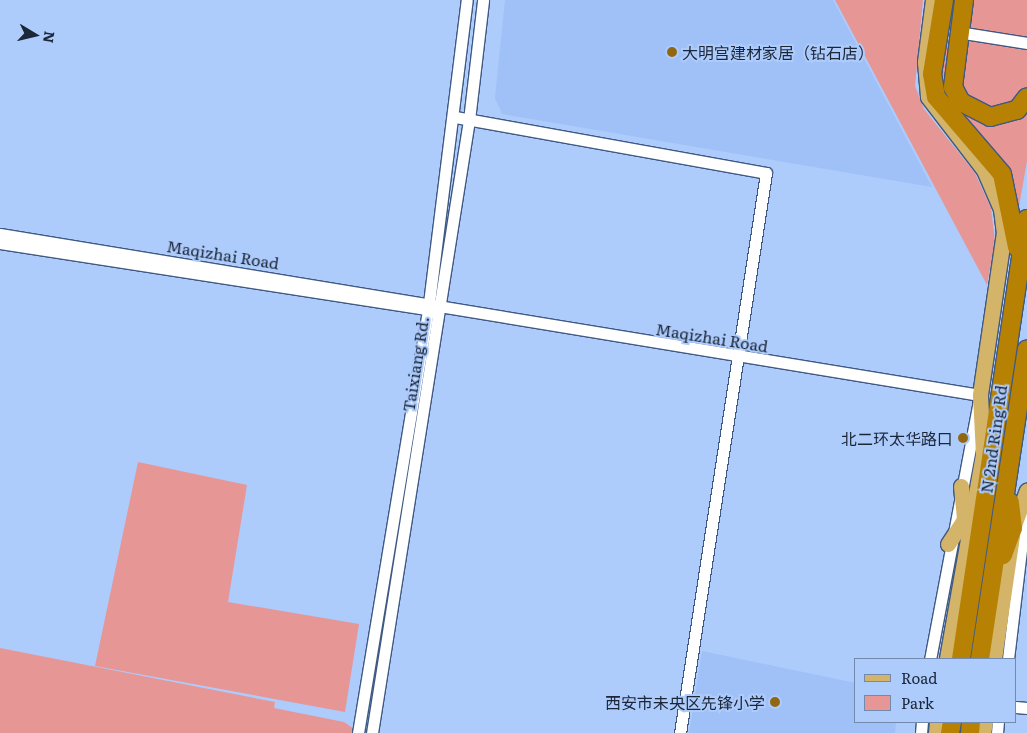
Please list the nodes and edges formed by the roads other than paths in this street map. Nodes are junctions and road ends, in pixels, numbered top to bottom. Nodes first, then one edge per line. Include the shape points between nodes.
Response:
1 (467, 0) edge
2 (483, 0) edge
3 (933, 0) edge
4 (944, 0) edge
5 (963, 0) edge
6 (947, 30) junction
7 (1027, 43) edge
8 (1027, 97) edge
9 (455, 117) junction
10 (469, 120) junction
11 (1027, 219) edge
12 (0, 234) edge
13 (0, 243) edge
14 (1019, 276) junction
15 (428, 307) junction
16 (440, 309) junction
17 (1027, 350) edge
18 (737, 358) junction
19 (980, 395) junction
20 (983, 454) junction
21 (988, 477) junction
22 (1007, 478) junction
23 (961, 486) junction
24 (1027, 490) edge
25 (1027, 497) edge
26 (976, 500) junction
27 (964, 519) junction
28 (1013, 528) junction
29 (966, 543) junction
30 (948, 544) junction
31 (991, 585) junction
32 (930, 658) edge
33 (946, 658) edge
34 (961, 658) edge
35 (980, 658) edge
36 (994, 658) edge
37 (1008, 658) edge
38 (358, 733) edge
39 (372, 733) edge
40 (680, 733) edge

1 - 9 street, Taixiang Rd.
2 - 10 street, Taixiang Rd.
3 - 6 main road
4 - 14 highway via 932,74 936,97 1002,174 1012,208
5 - 6 street
5 - 8 highway via 952,87 961,102 990,117 1017,110
6 - 7 street
6 - 19 main road via 924,70 928,97 984,170 1001,209 1003,250
9 - 10 street
9 - 15 street, Taixiang Rd.
10 - 16 street, Taixiang Rd.
10 - 18 street via 766,173
11 - 14 highway, N 2nd Ring Rd
12 - 15 street, Maqizhai Road
13 - 15 street, Maqizhai Road
14 - 21 highway, N 2nd Ring Rd
15 - 16 street, Maqizhai Road
15 - 38 street, Taixiang Rd.
16 - 18 street, Maqizhai Road
16 - 39 street, Taixiang Rd.
17 - 22 highway, N 2nd Ring Rd
18 - 19 street, Maqizhai Road
18 - 40 street
19 - 20 main road
19 - 23 street
20 - 21 highway
20 - 26 main road
21 - 26 highway
21 - 34 highway, N 2nd Ring Rd
22 - 28 highway
22 - 31 highway, N 2nd Ring Rd
23 - 27 main road
23 - 30 street
24 - 28 main road
25 - 37 street
26 - 27 main road
26 - 29 main road
27 - 29 main road
27 - 30 main road
28 - 31 highway
28 - 36 main road
29 - 33 main road
30 - 32 street
31 - 35 highway, N 2nd Ring Rd

